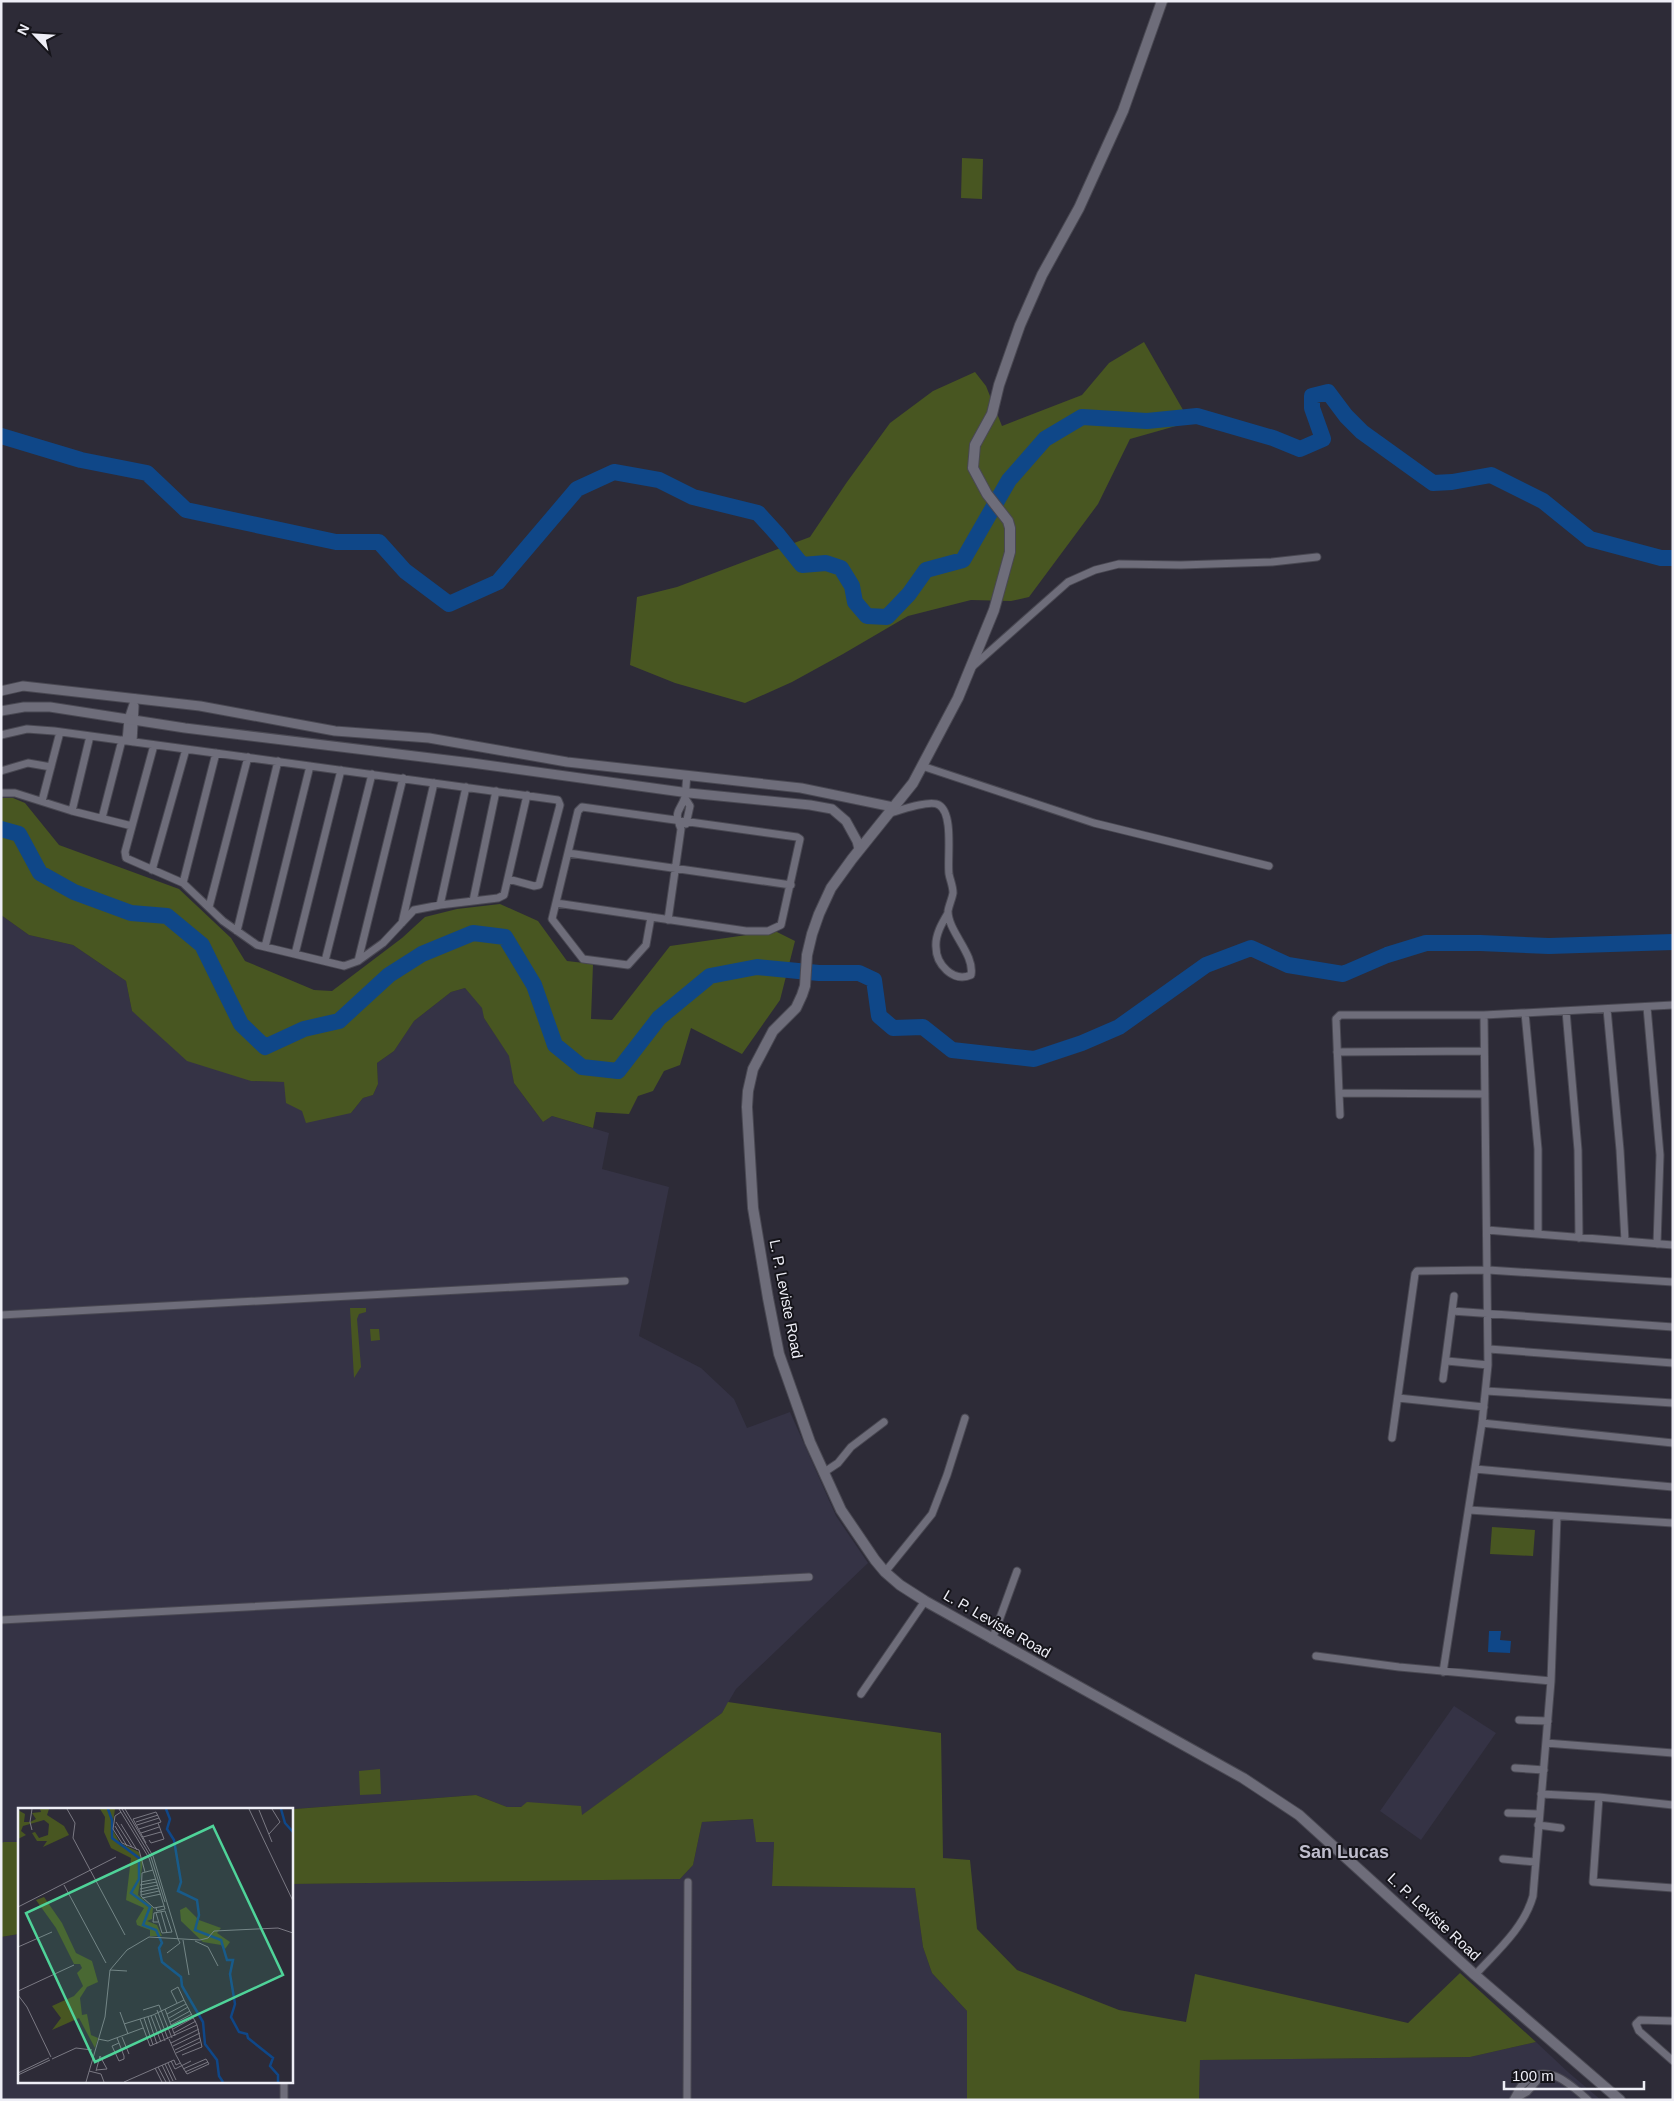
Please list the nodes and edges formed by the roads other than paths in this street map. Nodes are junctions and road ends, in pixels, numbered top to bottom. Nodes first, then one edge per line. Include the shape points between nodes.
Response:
1 (1162, 1) edge
2 (1317, 557) dead end
3 (971, 668) junction
4 (1, 691) edge
5 (135, 698) junction
6 (1, 712) edge
7 (132, 720) junction
8 (60, 732) junction
9 (1, 735) edge
10 (90, 736) junction
11 (127, 741) junction
12 (154, 745) junction
13 (186, 749) junction
14 (216, 753) junction
15 (248, 757) junction
16 (278, 762) junction
17 (310, 766) junction
18 (922, 766) junction
19 (51, 767) junction
20 (341, 770) junction
21 (1, 771) edge
22 (372, 774) junction
23 (687, 776) junction
24 (403, 778) junction
25 (434, 782) junction
26 (466, 787) junction
27 (496, 791) junction
28 (1, 793) edge
29 (836, 794) junction
30 (527, 795) junction
31 (685, 795) junction
32 (42, 801) junction
33 (832, 809) junction
34 (890, 810) junction
35 (72, 811) junction
36 (102, 818) junction
37 (677, 821) junction
38 (688, 822) junction
39 (132, 826) junction
40 (681, 829) junction
41 (859, 850) junction
42 (568, 853) junction
43 (1269, 866) dead end
44 (675, 869) junction
45 (152, 870) junction
46 (508, 879) junction
47 (183, 882) junction
48 (791, 885) junction
49 (473, 901) junction
50 (556, 903) junction
51 (440, 905) junction
52 (209, 907) junction
53 (948, 914) junction
54 (651, 918) junction
55 (668, 920) junction
56 (402, 923) junction
57 (237, 931) junction
58 (265, 947) junction
59 (295, 954) junction
60 (324, 961) junction
61 (358, 961) junction
62 (1673, 1006) edge
63 (1646, 1007) junction
64 (1607, 1009) junction
65 (1566, 1011) junction
66 (1525, 1013) junction
67 (1484, 1015) junction
68 (1484, 1051) junction
69 (1337, 1052) junction
70 (1339, 1093) junction
71 (1485, 1094) junction
72 (1340, 1115) dead end
73 (1487, 1230) junction
74 (1538, 1234) junction
75 (1580, 1238) junction
76 (1625, 1241) junction
77 (1657, 1244) junction
78 (1673, 1245) edge
79 (1488, 1270) junction
80 (625, 1281) dead end
81 (1673, 1282) edge
82 (1454, 1296) dead end
83 (1452, 1311) junction
84 (1488, 1312) junction
85 (1, 1315) edge
86 (1673, 1327) edge
87 (1489, 1349) junction
88 (1447, 1361) junction
89 (1673, 1363) edge
90 (1488, 1365) junction
91 (1443, 1379) dead end
92 (1486, 1391) junction
93 (1398, 1398) junction
94 (1673, 1403) edge
95 (1484, 1408) junction
96 (964, 1418) dead end
97 (884, 1422) dead end
98 (1482, 1423) junction
99 (1392, 1438) dead end
100 (1673, 1443) edge
101 (1475, 1468) junction
102 (823, 1473) junction
103 (1673, 1487) edge
104 (1469, 1510) junction
105 (1557, 1516) junction
106 (1673, 1523) edge
107 (1017, 1571) dead end
108 (885, 1572) junction
109 (809, 1577) dead end
110 (925, 1601) junction
111 (1, 1620) edge
112 (992, 1640) junction
113 (1316, 1656) dead end
114 (1443, 1672) junction
115 (1551, 1681) junction
116 (862, 1694) dead end
117 (1519, 1720) dead end
118 (1548, 1721) junction
119 (1546, 1743) junction
120 (1673, 1754) edge
121 (1515, 1768) dead end
122 (1544, 1770) junction
123 (1541, 1794) junction
124 (1599, 1797) junction
125 (1673, 1805) edge
126 (1508, 1813) dead end
127 (1539, 1814) junction
128 (1538, 1825) junction
129 (1561, 1828) dead end
130 (1503, 1859) dead end
131 (1536, 1862) junction
132 (688, 1882) dead end
133 (1673, 1888) edge
134 (1475, 1975) junction
135 (1673, 2021) edge
136 (1672, 2060) edge
137 (284, 2084) edge
138 (1514, 2099) edge
139 (284, 2100) edge
140 (687, 2100) edge
141 (1588, 2100) edge
142 (1620, 2100) edge

1 - 3 main road, L. P. Leviste Road via 1123,111 1079,208 1038,284 1020,325 992,414 975,445 973,468 987,494 1008,521 1010,552 994,610
2 - 3 street via 1272,562 1119,564 1095,570 1068,582
3 - 18 main road, L. P. Leviste Road
4 - 5 street via 23,686
5 - 7 street
5 - 23 street via 200,706 335,731 429,738 567,762
6 - 7 street via 24,706 50,707
7 - 11 street
7 - 31 street
8 - 9 street via 27,729
8 - 10 street
8 - 19 street
10 - 11 street
10 - 35 street
11 - 12 street
11 - 36 street
12 - 13 street
12 - 39 street
13 - 14 street
13 - 45 street
14 - 15 street
14 - 47 street
15 - 16 street
15 - 52 street
16 - 17 street
16 - 57 street
17 - 20 street
17 - 58 street
18 - 34 main road, L. P. Leviste Road via 913,783
18 - 43 street via 1094,823
19 - 21 street via 28,763
19 - 32 street
20 - 22 street
20 - 59 street
22 - 24 street
22 - 60 street
23 - 29 street
23 - 31 street
24 - 25 street
24 - 61 street
25 - 26 street
25 - 56 street
26 - 27 street
26 - 51 street
27 - 30 street
27 - 49 street
28 - 32 street via 16,793
29 - 33 street
29 - 34 street
30 - 46 street
30 - 46 street via 556,799 560,805 539,885
31 - 33 street
31 - 37 street via 678,808
31 - 38 street via 690,806
32 - 35 street
33 - 41 street via 846,821
34 - 41 main road, L. P. Leviste Road
34 - 53 street via 933,802 943,809 947,818 949,874 953,888
35 - 36 street
36 - 39 street
37 - 38 street
37 - 40 street
37 - 42 street via 582,806
38 - 40 street
38 - 48 street via 798,837 801,843
39 - 45 street via 126,858
40 - 44 street
41 - 102 main road, L. P. Leviste Road via 831,888 819,914 806,955 802,995 796,1008 772,1031 753,1069 746,1107 753,1208 773,1326
42 - 44 street
42 - 50 street
44 - 48 street
44 - 55 street
45 - 47 street
46 - 49 street via 502,897
47 - 52 street
48 - 55 street via 781,925 768,931 746,932
49 - 51 street
50 - 54 street
50 - 54 street via 552,918 583,959 628,965 646,945
51 - 56 street via 414,910
52 - 57 street
53 - 53 street via 938,935 937,956 951,975 967,977 970,965
54 - 55 street
56 - 61 street via 383,943
57 - 58 street
58 - 59 street
59 - 60 street
60 - 61 street via 344,966
62 - 63 street
63 - 64 street
63 - 77 street via 1660,1154
64 - 65 street
64 - 76 street
65 - 66 street
65 - 75 street via 1578,1150
66 - 67 street
66 - 74 street via 1538,1149
67 - 68 street
67 - 69 street via 1340,1015 1336,1019
68 - 69 street
68 - 71 street
69 - 70 street
70 - 71 street
70 - 72 street
71 - 73 street
73 - 74 street
73 - 79 street
74 - 75 street
75 - 76 street
76 - 77 street
77 - 78 street
79 - 81 street
79 - 84 street
79 - 93 street via 1416,1272
80 - 85 street
82 - 83 street
83 - 84 street
83 - 88 street
84 - 86 street
84 - 87 street
87 - 89 street
87 - 90 street
88 - 90 street
88 - 91 street
90 - 92 street
92 - 94 street
92 - 95 street
93 - 95 street
93 - 99 street
95 - 98 street
96 - 108 street via 932,1514
97 - 102 street
98 - 100 street
98 - 101 street
101 - 103 street
101 - 104 street
102 - 108 main road, L. P. Leviste Road via 841,1510
104 - 105 street
104 - 114 street
105 - 106 street
105 - 115 street
107 - 112 street
108 - 110 main road, L. P. Leviste Road
109 - 111 street
110 - 112 main road, L. P. Leviste Road
110 - 116 street
112 - 134 main road, L. P. Leviste Road via 1243,1778 1299,1815
113 - 114 street
114 - 115 street
115 - 118 street
117 - 118 street
118 - 119 street
119 - 120 street
119 - 122 street
121 - 122 street
122 - 123 street
123 - 124 street
123 - 127 street
124 - 125 street
124 - 133 street via 1593,1882
126 - 127 street
127 - 128 street
128 - 129 street
128 - 131 street
130 - 131 street
131 - 134 street via 1533,1896 1521,1924
132 - 140 street
134 - 142 main road, L. P. Leviste Road
135 - 136 street via 1640,2020 1636,2024 1639,2031
137 - 139 street
138 - 141 street via 1527,2092 1542,2075 1549,2074 1562,2079

